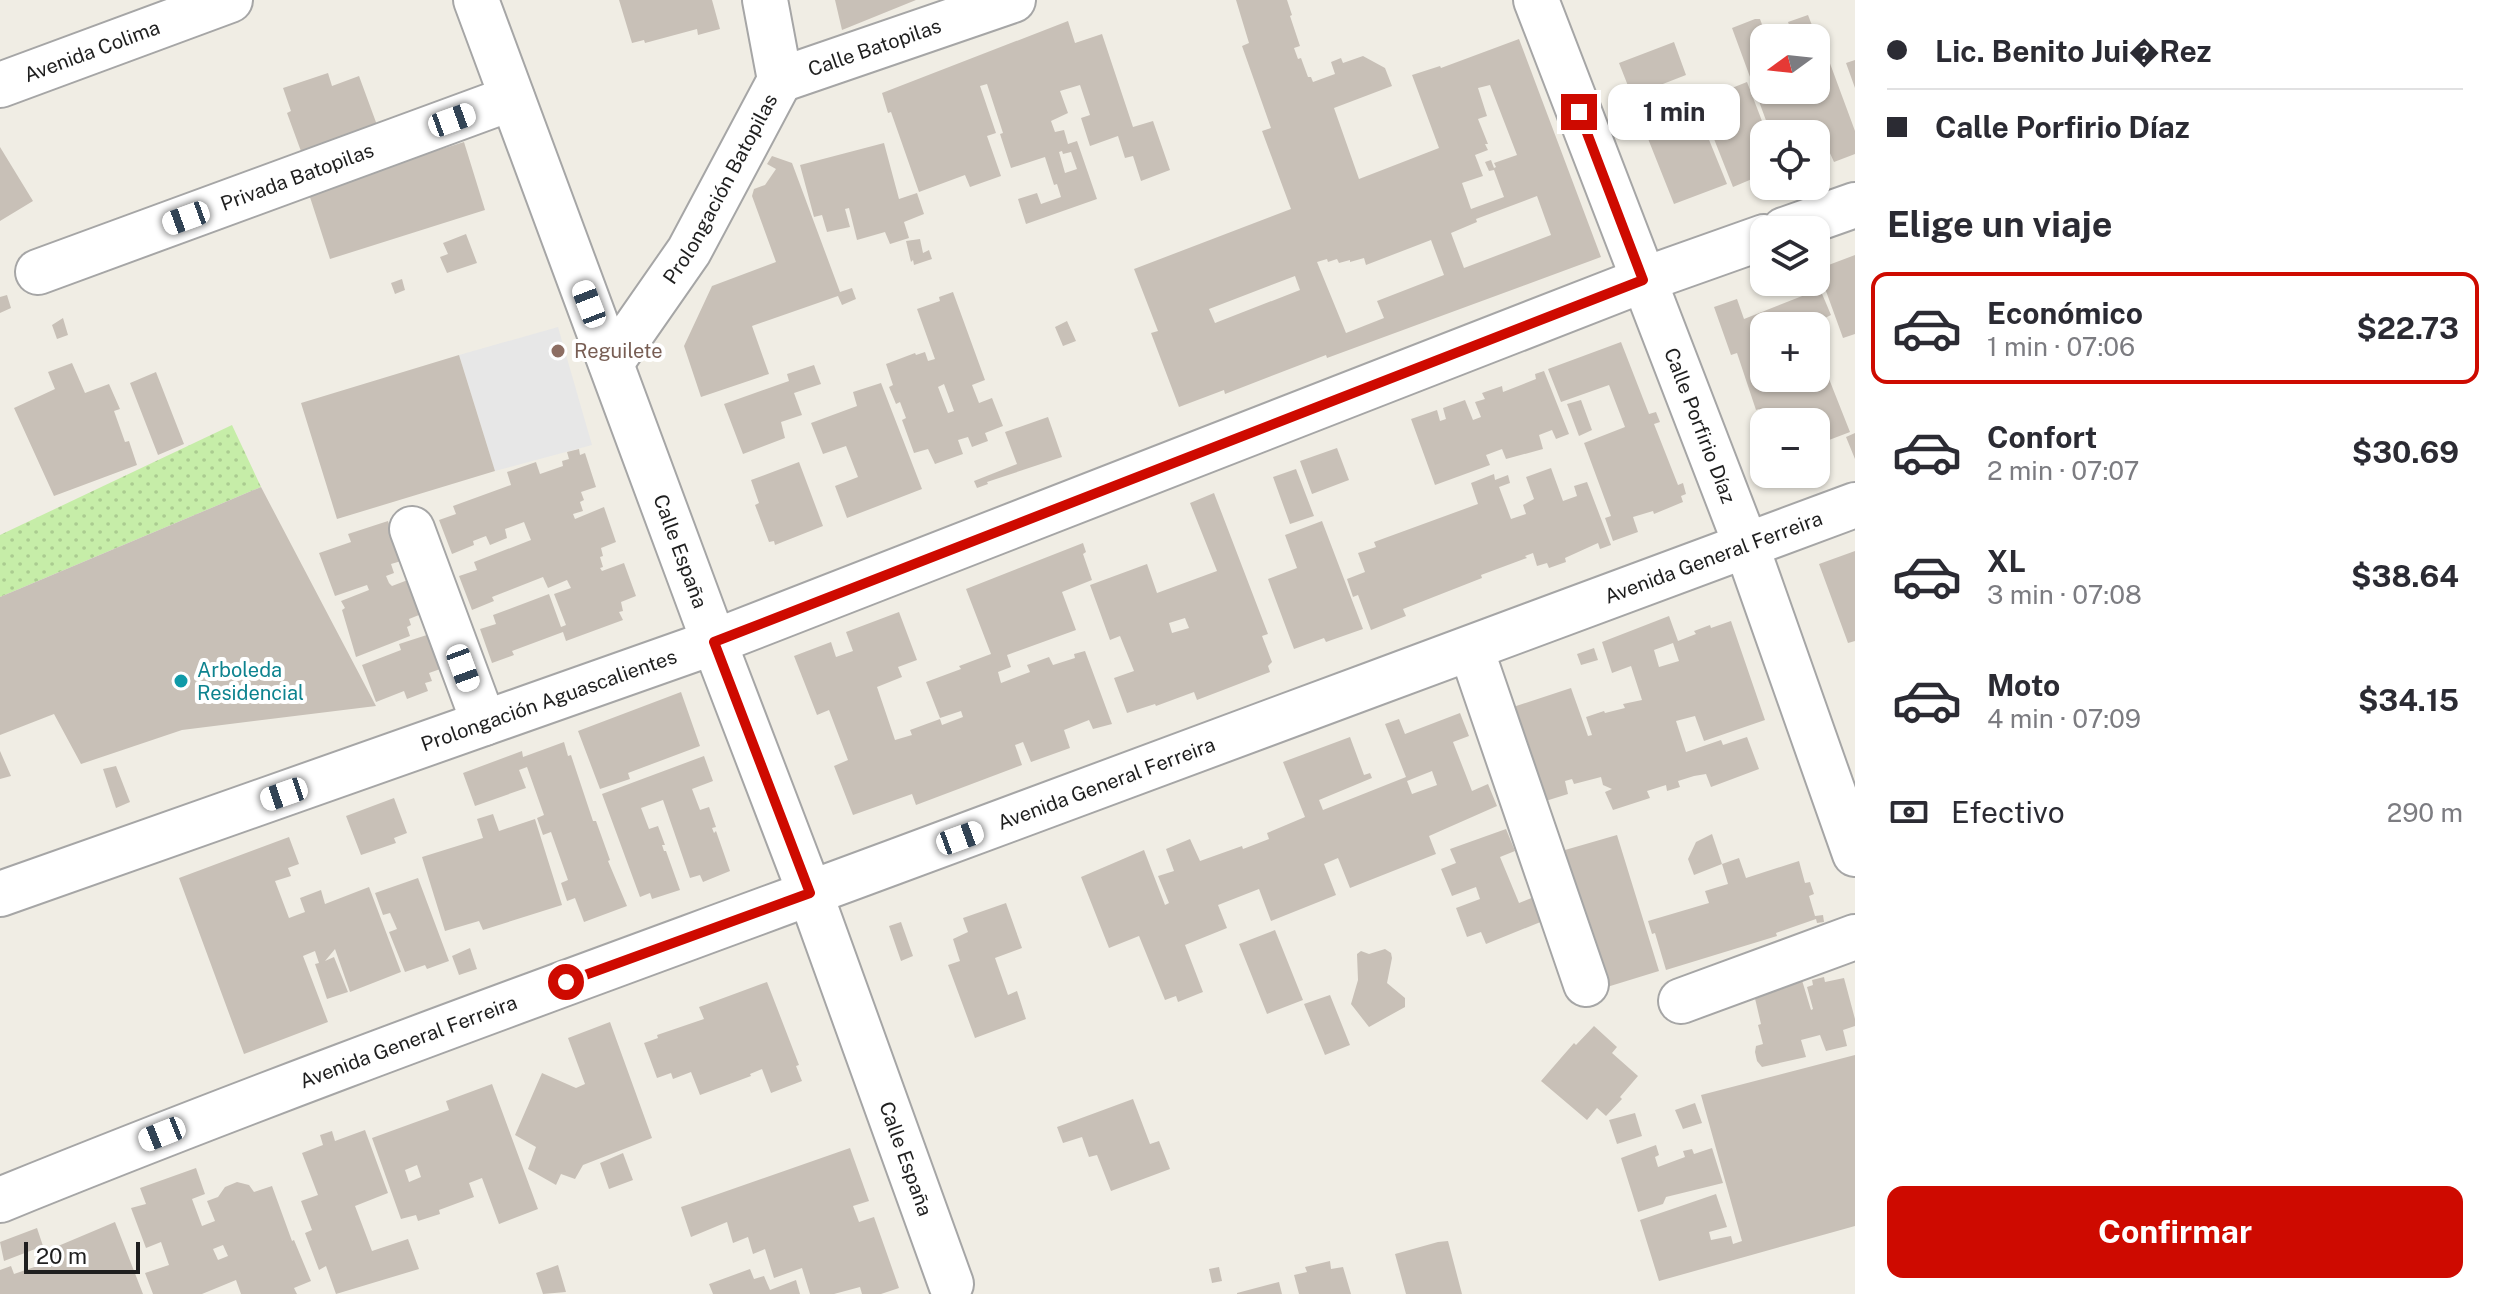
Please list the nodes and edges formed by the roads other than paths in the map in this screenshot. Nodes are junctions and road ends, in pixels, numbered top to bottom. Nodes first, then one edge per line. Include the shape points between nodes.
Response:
1 (230, 0) edge
2 (476, 0) edge
3 (765, 0) edge
4 (1013, 0) edge
5 (1536, 0) edge
6 (780, 80) junction
7 (0, 85) edge
8 (512, 98) junction
9 (1855, 205) edge
10 (1824, 216) edge
11 (1750, 242) edge
12 (38, 272) dead end
13 (1643, 280) junction
14 (611, 363) junction
15 (1855, 505) edge
16 (412, 529) dead end
17 (1746, 545) junction
18 (714, 642) junction
19 (1471, 649) junction
20 (484, 723) junction
21 (1855, 854) edge
22 (810, 893) junction
23 (0, 894) edge
24 (1855, 937) edge
25 (1586, 984) dead end
26 (1681, 1001) dead end
27 (0, 1200) edge
28 (951, 1284) dead end

1 - 7 street, Avenida Colima
2 - 8 street, Calle España
3 - 6 street, Prolongación Batopilas
4 - 6 street, Calle Batopilas
5 - 13 street, Calle Porfirio Díaz
6 - 14 street, Prolongación Batopilas via 689,251
8 - 12 street, Privada Batopilas
8 - 14 street, Calle España
9 - 10 street
11 - 13 street, Prolongación Aguascalientes
13 - 17 street, Calle Porfirio Díaz
13 - 18 street, Prolongación Aguascalientes
14 - 18 street, Calle España
15 - 17 street, Avenida General Ferreira
16 - 20 street
17 - 19 street, Avenida General Ferreira
17 - 21 street, Calle Porfirio Díaz
18 - 20 street, Prolongación Aguascalientes
18 - 22 street, Calle España
19 - 22 street, Avenida General Ferreira
19 - 25 street
20 - 23 street, Prolongación Aguascalientes
22 - 27 street, Avenida General Ferreira via 162,1134
22 - 28 street, Calle España
24 - 26 street

